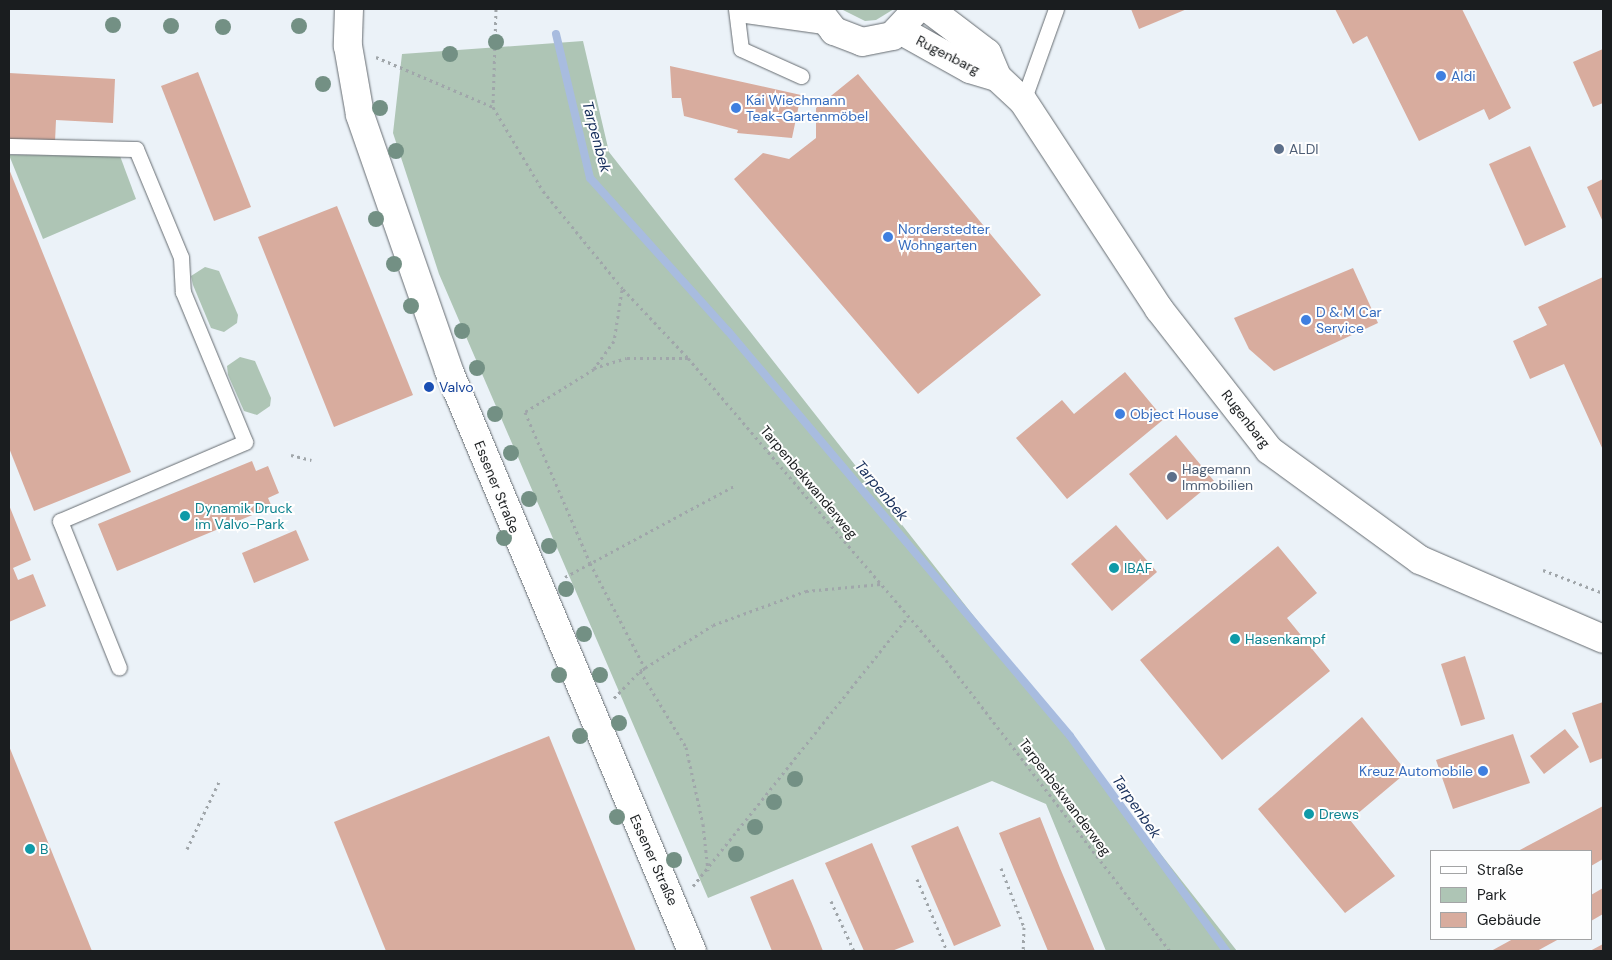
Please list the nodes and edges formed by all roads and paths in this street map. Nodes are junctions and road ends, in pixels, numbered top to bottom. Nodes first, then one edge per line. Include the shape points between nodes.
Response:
1 (349, 9) edge
2 (496, 9) edge
3 (736, 9) edge
4 (745, 9) edge
5 (917, 9) edge
6 (929, 9) edge
7 (1056, 9) edge
8 (820, 14) edge
9 (900, 30) junction
10 (348, 46) junction
11 (801, 76) dead end
12 (996, 77) junction
13 (1023, 101) junction
14 (492, 107) junction
15 (9, 146) edge
16 (622, 289) junction
17 (688, 358) junction
18 (594, 368) junction
19 (291, 455) dead end
20 (310, 460) dead end
21 (734, 486) dead end
22 (590, 563) junction
23 (1543, 570) dead end
24 (881, 584) junction
25 (540, 591) junction
26 (1603, 593) edge
27 (908, 617) junction
28 (1603, 639) edge
29 (119, 668) dead end
30 (640, 671) junction
31 (592, 720) junction
32 (219, 782) dead end
33 (187, 849) dead end
34 (1002, 868) dead end
35 (708, 871) junction
36 (917, 879) dead end
37 (831, 900) dead end
38 (674, 906) junction
39 (692, 951) edge
40 (854, 951) edge
41 (948, 951) edge
42 (1023, 951) edge
43 (1170, 951) edge

1 - 10 street, Essener Straße
2 - 14 path
3 - 11 lane via 740,50
4 - 8 street, Rugenbarg
5 - 9 street, Rugenbarg
6 - 12 street, Rugenbarg via 987,53
7 - 13 lane
8 - 9 street, Rugenbarg via 840,35 862,42 878,41
9 - 12 street, Rugenbarg via 970,69
10 - 14 path
10 - 25 street, Essener Straße via 360,115 449,371
12 - 13 street, Rugenbarg
13 - 28 street, Rugenbarg via 1159,309 1269,450 1420,560
14 - 16 path, Tarpenbekwanderweg via 543,191
15 - 29 lane via 136,149 181,257 183,292 244,442 60,521
16 - 17 path, Tarpenbekwanderweg
16 - 18 path via 614,341
17 - 18 path via 627,358
17 - 24 path, Tarpenbekwanderweg
18 - 22 path via 525,412
19 - 20 path
21 - 22 path
22 - 25 path
22 - 30 path via 645,668
23 - 26 path
24 - 27 path, Tarpenbekwanderweg
24 - 30 path via 806,592 713,625
25 - 31 street, Essener Straße
27 - 35 path
27 - 43 path, Tarpenbekwanderweg
30 - 31 path
30 - 35 path via 686,746 703,824
31 - 38 street, Essener Straße
32 - 33 path
34 - 42 path via 1024,926
35 - 38 path
36 - 41 path
37 - 40 path
38 - 39 street, Essener Straße

